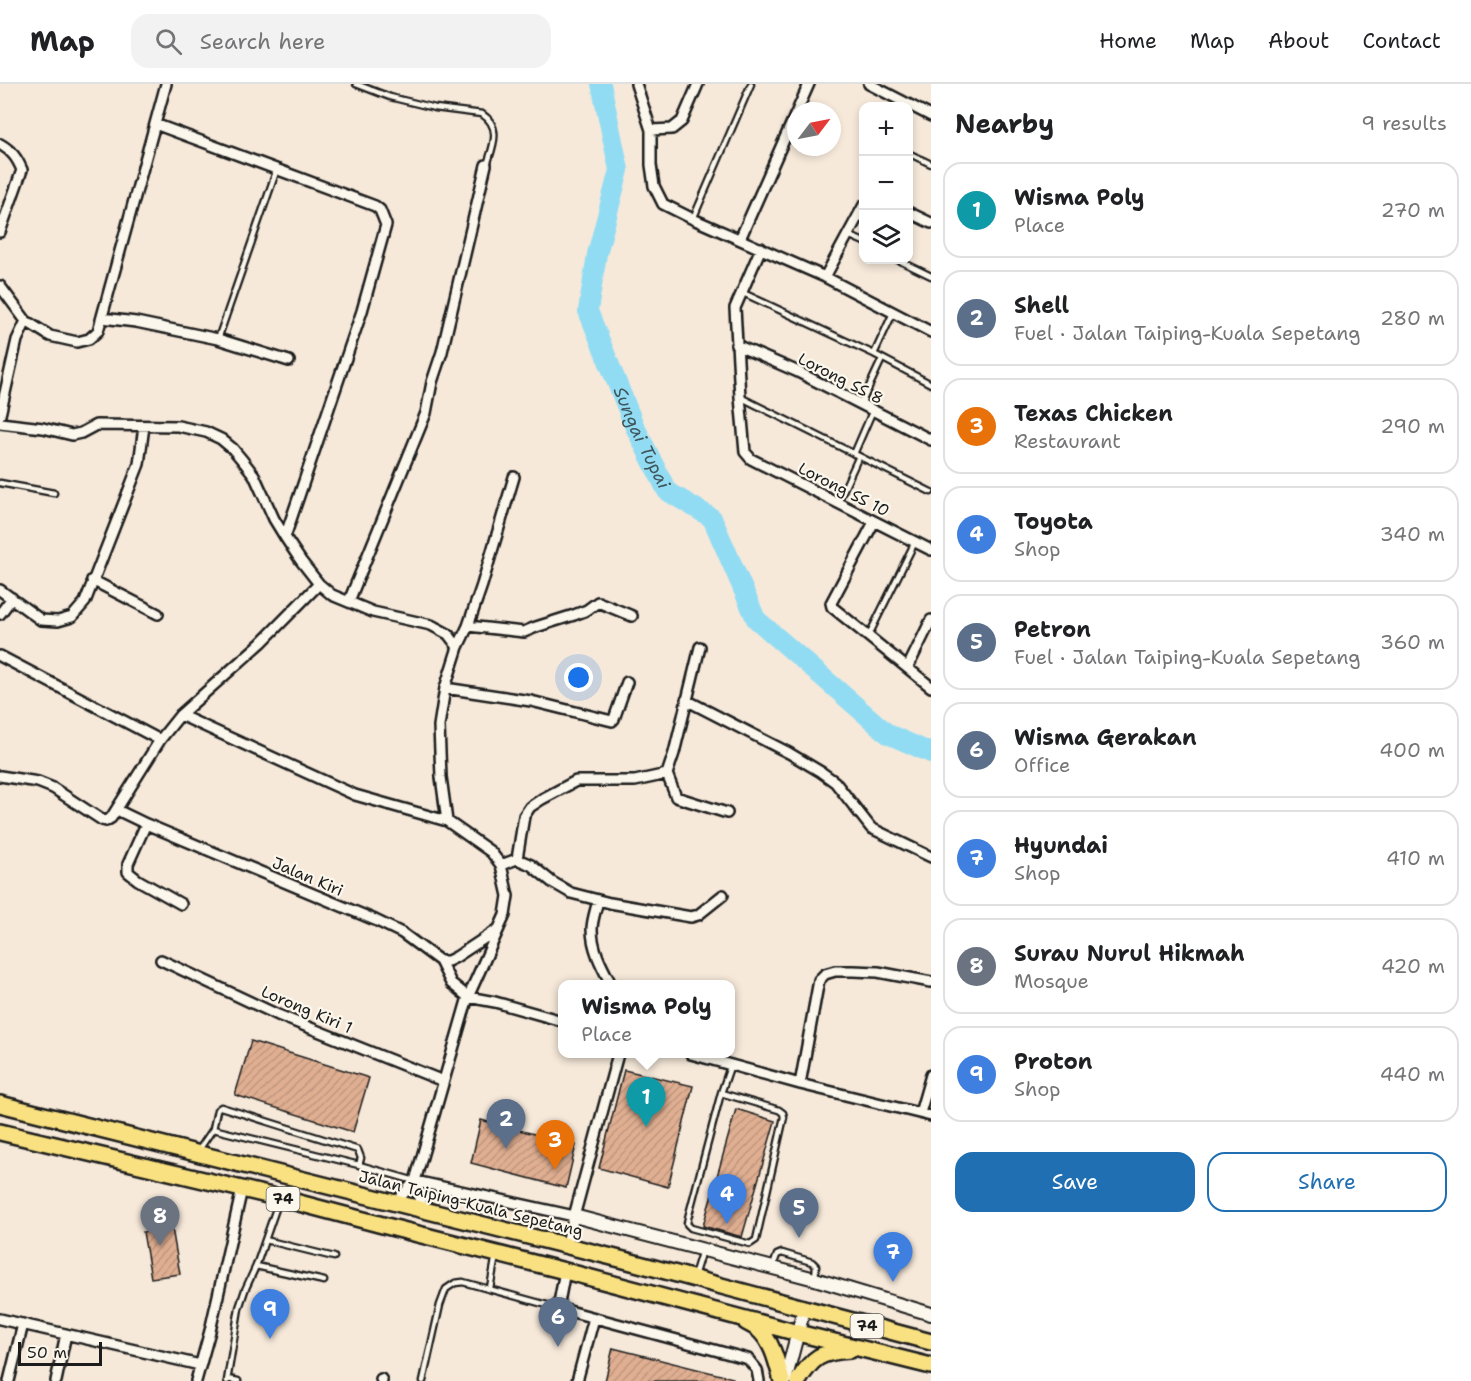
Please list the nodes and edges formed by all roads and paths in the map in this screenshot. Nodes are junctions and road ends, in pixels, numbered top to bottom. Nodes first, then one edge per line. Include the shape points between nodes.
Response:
1 (166, 84) edge
2 (356, 84) edge
3 (698, 84) edge
4 (751, 84) edge
5 (809, 84) edge
6 (869, 84) edge
7 (637, 85) edge
8 (801, 102) edge
9 (899, 102) edge
10 (913, 110) edge
11 (931, 116) edge
12 (155, 124) junction
13 (651, 130) junction
14 (787, 132) edge
15 (0, 144) edge
16 (913, 155) edge
17 (931, 164) edge
18 (486, 165) joint
19 (277, 169) junction
20 (861, 210) edge
21 (913, 214) edge
22 (693, 219) junction
23 (931, 223) edge
24 (0, 232) edge
25 (848, 235) junction
26 (740, 239) junction
27 (859, 240) edge
28 (761, 248) junction
29 (906, 264) edge
30 (931, 276) edge
31 (825, 277) junction
32 (0, 286) edge
33 (741, 292) junction
34 (893, 312) junction
35 (102, 318) junction
36 (26, 321) junction
37 (931, 332) edge
38 (218, 339) junction
39 (736, 345) junction
40 (874, 354) junction
41 (882, 359) junction
42 (289, 360) dead end
43 (931, 384) edge
44 (740, 397) junction
45 (861, 404) junction
46 (873, 410) junction
47 (0, 415) edge
48 (0, 423) edge
49 (144, 426) junction
50 (931, 440) edge
51 (856, 455) junction
52 (514, 477) dead end
53 (0, 483) edge
54 (931, 492) edge
55 (54, 493) dead end
56 (838, 502) junction
57 (874, 522) junction
58 (285, 537) junction
59 (915, 542) junction
60 (931, 550) edge
61 (92, 580) junction
62 (319, 584) junction
63 (0, 590) edge
64 (12, 598) junction
65 (349, 601) junction
66 (0, 614) edge
67 (158, 614) dead end
68 (632, 616) dead end
69 (931, 620) edge
70 (468, 626) junction
71 (868, 637) junction
72 (458, 647) junction
73 (700, 647) dead end
74 (0, 656) edge
75 (908, 667) junction
76 (627, 682) dead end
77 (931, 687) edge
78 (445, 688) junction
79 (686, 700) junction
80 (180, 715) junction
81 (160, 740) junction
82 (667, 774) junction
83 (0, 776) edge
84 (117, 810) junction
85 (727, 813) dead end
86 (447, 821) junction
87 (146, 824) junction
88 (931, 857) edge
89 (517, 859) junction
90 (501, 865) junction
91 (723, 895) dead end
92 (598, 900) junction
93 (181, 904) dead end
94 (497, 930) junction
95 (161, 960) dead end
96 (440, 962) junction
97 (608, 980) edge
98 (931, 982) edge
99 (468, 997) junction
100 (558, 1020) edge
101 (617, 1058) edge
102 (709, 1058) edge
103 (731, 1064) junction
104 (931, 1075) edge
105 (443, 1081) junction
106 (801, 1084) junction
107 (722, 1093) junction
108 (0, 1104) edge
109 (920, 1113) junction
110 (931, 1116) edge
111 (213, 1129) junction
112 (0, 1132) edge
113 (197, 1153) junction
114 (359, 1165) junction
115 (415, 1181) junction
116 (242, 1189) junction
117 (280, 1198) junction
118 (396, 1202) junction
119 (423, 1209) junction
120 (574, 1216) junction
121 (265, 1240) junction
122 (566, 1246) junction
123 (702, 1250) junction
124 (496, 1254) junction
125 (334, 1257) dead end
126 (256, 1266) junction
127 (772, 1268) junction
128 (565, 1270) junction
129 (693, 1279) junction
130 (815, 1279) junction
131 (324, 1281) dead end
132 (490, 1288) junction
133 (558, 1308) junction
134 (804, 1309) junction
135 (931, 1314) edge
136 (735, 1316) junction
137 (594, 1318) junction
138 (0, 1319) edge
139 (23, 1324) junction
140 (798, 1333) junction
141 (66, 1334) junction
142 (931, 1342) edge
143 (862, 1349) junction
144 (200, 1365) junction
145 (931, 1366) edge
146 (227, 1380) edge
147 (9, 1381) edge
148 (56, 1381) edge
149 (196, 1381) edge
150 (238, 1381) edge
151 (423, 1381) edge
152 (577, 1381) edge
153 (759, 1381) edge
154 (784, 1381) edge
155 (798, 1381) edge

1 - 12 street
2 - 18 lane via 435,108 482,114 493,126 495,136
3 - 13 street via 682,121 672,129
4 - 22 lane
5 - 8 street
6 - 9 street
7 - 13 street
10 - 11 street
12 - 19 street
12 - 35 street
13 - 22 street via 654,186 663,204
14 - 26 street
15 - 24 street via 17,158 22,170
16 - 17 lane
18 - 65 street via 426,413
19 - 38 lane
19 - 58 street via 375,206 386,225 362,311
20 - 25 street
21 - 23 street
22 - 26 street
25 - 27 lane
25 - 31 street
26 - 28 street
28 - 31 street
28 - 33 street
29 - 30 lane
31 - 34 street
32 - 36 street
33 - 39 street via 735,308
33 - 40 lane
34 - 37 street
34 - 40 lane
35 - 36 street via 98,331 77,342 50,336
35 - 38 street
36 - 47 street via 17,340
38 - 42 street
39 - 44 street
39 - 45 street, Lorong SS 8
40 - 41 lane
41 - 43 lane
41 - 45 lane
44 - 51 lane
44 - 56 street, Lorong SS 10 via 745,452 751,459
45 - 46 street, Lorong SS 8
46 - 50 street, Lorong SS 8
46 - 51 lane
48 - 49 street via 72,435 96,425
49 - 58 street via 178,426 221,439 254,475
49 - 61 street via 139,464
51 - 54 lane
51 - 56 lane
52 - 70 street
53 - 55 lane
56 - 57 street, Lorong SS 10
57 - 59 street, Lorong SS 10
57 - 71 street via 831,603 834,610
58 - 62 street
59 - 60 street, Lorong SS 10
59 - 71 lane
61 - 64 street via 85,602 72,617 58,621 41,620
61 - 67 street
62 - 65 street via 332,595
62 - 80 street via 261,643
63 - 64 street
64 - 66 street
65 - 72 street via 373,612 431,625 448,634
68 - 70 street via 598,602 525,632
69 - 75 street
70 - 72 street
71 - 75 street
72 - 78 street
73 - 79 street
74 - 81 street
75 - 77 street
76 - 78 street via 612,721 531,701
78 - 86 street via 439,726
79 - 82 street
79 - 88 street via 821,772 835,782 871,828
80 - 81 street
80 - 86 street via 355,795
81 - 84 street
82 - 85 street via 676,797
82 - 89 street via 635,781 576,781 542,799 524,816
83 - 84 street via 53,788 102,820 111,818
84 - 87 street, Jalan Kiri
86 - 90 street via 491,852
87 - 93 street via 128,872
87 - 96 street, Jalan Kiri via 402,933
89 - 90 street
89 - 92 street via 571,893
90 - 94 street via 507,896 505,915
91 - 92 street via 691,917
92 - 97 street via 593,941
94 - 96 street via 456,957
94 - 99 street
95 - 105 street, Lorong Kiri 1 via 278,1015
96 - 99 street, Jalan Kiri via 452,983
98 - 106 street via 878,972 825,974 819,980
99 - 100 street
99 - 105 street
101 - 120 street
102 - 103 street
103 - 106 street
103 - 107 lane
104 - 109 street
105 - 115 street
106 - 109 street
107 - 107 lane via 778,1110 784,1117 756,1240 750,1244 687,1224
108 - 113 main road, Jalan Taiping-Kuala Sepetang / 74
109 - 110 street
111 - 113 lane
111 - 114 lane
111 - 114 lane via 221,1107 358,1150
112 - 116 main road, 74
113 - 118 main road, Jalan Taiping-Kuala Sepetang / 74
114 - 115 lane
115 - 118 street
115 - 119 street
115 - 120 street
116 - 117 main road, 74
116 - 144 street
117 - 121 lane
117 - 124 main road, 74
118 - 119 main road, Jalan Taiping-Kuala Sepetang / 74
119 - 122 main road, Jalan Taiping-Kuala Sepetang / 74
120 - 122 street
120 - 123 street
121 - 125 lane
121 - 126 lane
122 - 129 main road, Jalan Taiping-Kuala Sepetang / 74
123 - 127 street
123 - 129 lane
124 - 128 main road, 74
124 - 132 lane
126 - 131 lane
126 - 146 lane via 239,1308
127 - 130 street
127 - 130 lane via 782,1253 812,1262 816,1266
128 - 133 street
128 - 136 main road, 74
129 - 134 main road, Jalan Taiping-Kuala Sepetang / 74
130 - 135 street
132 - 133 lane
132 - 151 lane via 463,1282 446,1289
133 - 137 street
134 - 140 street
134 - 142 main road, Jalan Taiping-Kuala Sepetang / 74
136 - 140 main road, 74
136 - 154 main road via 768,1341
137 - 152 street
137 - 153 street via 748,1359 757,1370
138 - 139 street
139 - 141 street
139 - 147 street
140 - 143 main road, 74
140 - 154 street
141 - 144 street
141 - 148 street
143 - 145 main road, 74
143 - 155 main road via 838,1350 815,1359
144 - 149 street
146 - 150 lane

